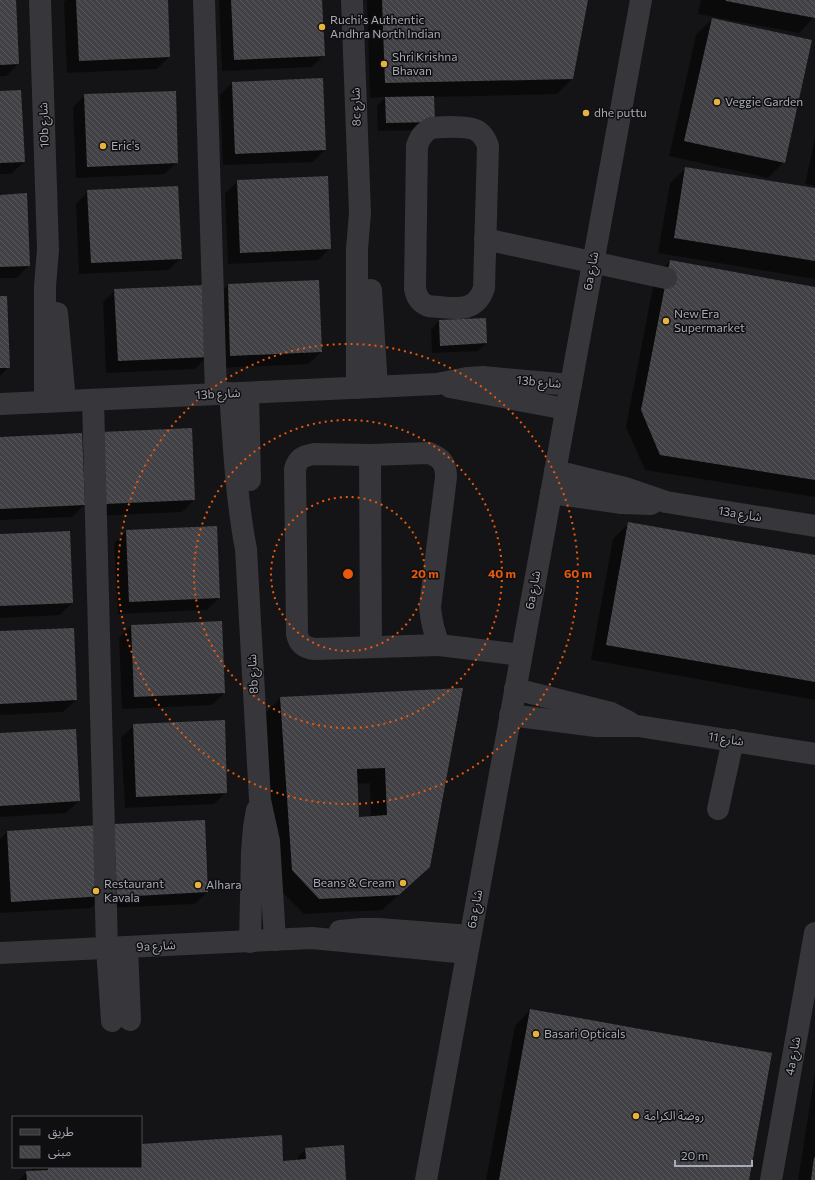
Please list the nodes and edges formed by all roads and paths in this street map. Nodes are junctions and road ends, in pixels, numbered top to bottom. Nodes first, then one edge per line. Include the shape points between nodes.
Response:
1 (40, 0) edge
2 (204, 0) edge
3 (352, 0) edge
4 (641, 0) edge
5 (485, 239) junction
6 (593, 263) junction
7 (666, 278) dead end
8 (437, 384) junction
9 (571, 385) junction
10 (367, 387) junction
11 (231, 393) junction
12 (93, 400) junction
13 (55, 401) junction
14 (0, 404) edge
15 (566, 409) junction
16 (370, 455) junction
17 (555, 471) junction
18 (551, 494) junction
19 (666, 502) junction
20 (815, 526) edge
21 (438, 645) junction
22 (371, 647) junction
23 (521, 655) junction
24 (515, 689) junction
25 (510, 715) junction
26 (638, 726) junction
27 (733, 740) junction
28 (815, 754) edge
29 (260, 800) junction
30 (718, 809) dead end
31 (815, 933) edge
32 (275, 940) junction
33 (250, 942) junction
34 (469, 944) junction
35 (117, 948) junction
36 (0, 953) edge
37 (812, 970) edge
38 (810, 992) edge
39 (121, 1021) dead end
40 (426, 1180) edge
41 (771, 1180) edge

1 - 13 street, 10b شارع via 48,250 44,286
2 - 11 street, 8b شارع
3 - 10 street, 8c شارع via 360,213 357,267
4 - 6 street, 6a شارع
5 - 5 street via 488,154 485,138 472,128 431,128 419,138 417,146 415,289 419,300 428,306 462,308 477,302 484,288
5 - 6 street
6 - 7 street
6 - 9 street, 6a شارع
8 - 9 street, 13b شارع via 483,377
8 - 10 street, 13b شارع
8 - 15 street, 13b شارع
9 - 15 street, 6a شارع
10 - 11 street, 13b شارع
11 - 12 street, 13b شارع
11 - 29 street, 8b شارع via 238,499 246,549
12 - 13 street, 13b شارع
12 - 35 street
13 - 14 street, 13b شارع
15 - 17 street, 6a شارع
16 - 21 street via 429,453 436,456 446,469 430,607
16 - 22 street
16 - 22 street via 307,455 301,458 295,469 298,640 309,649
17 - 18 street, 6a شارع
17 - 19 street, 13a شارع via 625,488
18 - 19 street, 13a شارع via 622,503
18 - 23 street, 6a شارع
19 - 20 street, 13a شارع
21 - 22 street
21 - 23 street
23 - 24 street, 6a شارع
24 - 25 street, 6a شارع
24 - 26 street, شارع 11 via 610,713
25 - 26 street, شارع 11 via 596,726
25 - 34 street, 6a شارع
26 - 27 street, شارع 11
27 - 28 street, شارع 11
27 - 30 street
29 - 32 street, 8b شارع via 269,841
29 - 33 street, 8b شارع via 253,841
31 - 37 street, 4a شارع
32 - 33 street, 9a شارع
32 - 34 street, 9a شارع via 312,938 345,930 379,929
33 - 35 street, 9a شارع
34 - 40 street, 6a شارع
35 - 36 street, 9a شارع
35 - 39 street
37 - 38 street, 4a شارع
38 - 41 street, 4a شارع

